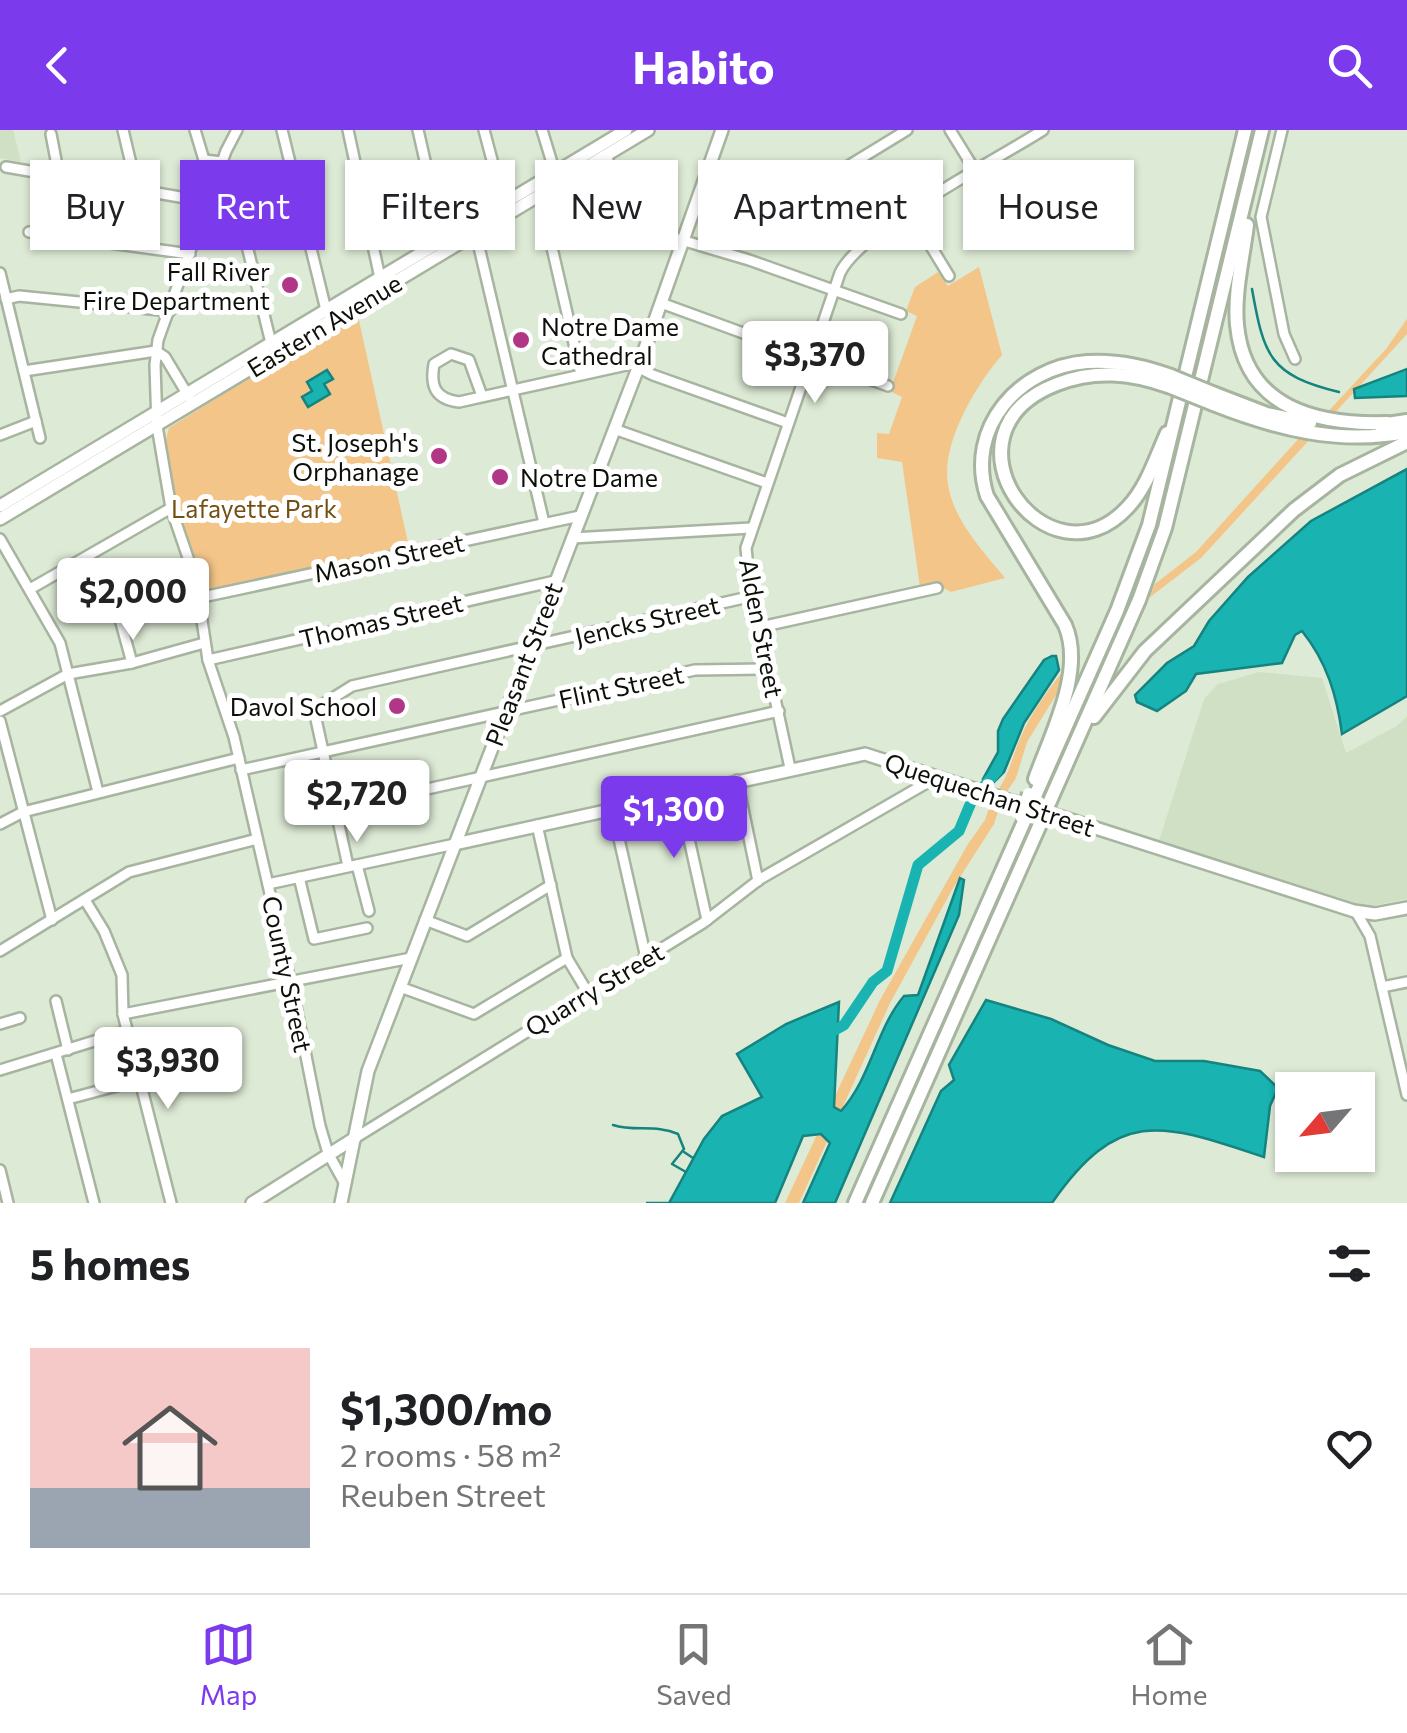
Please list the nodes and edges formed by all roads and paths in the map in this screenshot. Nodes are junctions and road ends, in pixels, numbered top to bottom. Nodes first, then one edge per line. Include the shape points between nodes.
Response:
1 (123, 130) edge
2 (196, 130) edge
3 (236, 130) edge
4 (282, 130) edge
5 (348, 130) edge
6 (418, 130) edge
7 (484, 130) edge
8 (542, 130) edge
9 (626, 130) edge
10 (648, 130) edge
11 (722, 130) edge
12 (907, 130) edge
13 (950, 130) edge
14 (1044, 130) edge
15 (1245, 130) edge
16 (1262, 130) edge
17 (1282, 130) edge
18 (51, 134) dead end
19 (606, 155) junction
20 (1256, 158) junction
21 (55, 160) edge
22 (130, 160) edge
23 (204, 160) edge
24 (223, 160) edge
25 (425, 160) edge
26 (492, 160) edge
27 (551, 160) edge
28 (583, 160) edge
29 (595, 160) edge
30 (608, 160) edge
31 (711, 160) edge
32 (857, 160) edge
33 (969, 160) edge
34 (995, 160) edge
35 (6, 167) dead end
36 (30, 171) edge
37 (698, 197) edge
38 (28, 232) dead end
39 (678, 239) edge
40 (683, 241) junction
41 (191, 250) edge
42 (248, 250) edge
43 (436, 250) edge
44 (437, 250) edge
45 (479, 250) edge
46 (554, 250) edge
47 (859, 250) edge
48 (933, 250) edge
49 (190, 254) junction
50 (0, 273) edge
51 (949, 276) dead end
52 (380, 278) junction
53 (835, 290) junction
54 (6, 299) junction
55 (662, 304) junction
56 (326, 310) junction
57 (170, 311) junction
58 (901, 314) dead end
59 (271, 343) junction
60 (156, 352) junction
61 (811, 356) junction
62 (1296, 360) dead end
63 (638, 368) junction
64 (24, 371) junction
65 (582, 374) junction
66 (1169, 381) junction
67 (888, 386) dead end
68 (512, 389) junction
69 (482, 396) junction
70 (190, 399) junction
71 (1181, 403) junction
72 (156, 419) junction
73 (1407, 420) edge
74 (36, 422) junction
75 (788, 423) junction
76 (1316, 426) junction
77 (614, 429) junction
78 (1407, 432) edge
79 (0, 435) edge
80 (40, 438) dead end
81 (1407, 442) edge
82 (767, 483) junction
83 (172, 508) junction
84 (2, 509) edge
85 (580, 516) junction
86 (544, 523) junction
87 (750, 528) junction
88 (572, 538) junction
89 (0, 540) edge
90 (556, 581) junction
91 (937, 588) dead end
92 (30, 589) junction
93 (752, 596) junction
94 (114, 597) dead end
95 (198, 598) junction
96 (760, 626) junction
97 (204, 643) junction
98 (530, 647) junction
99 (208, 660) junction
100 (132, 663) junction
101 (769, 669) junction
102 (68, 674) junction
103 (506, 710) junction
104 (0, 711) edge
105 (779, 711) junction
106 (0, 721) edge
107 (1076, 744) junction
108 (324, 752) junction
109 (238, 758) junction
110 (790, 768) junction
111 (242, 770) junction
112 (937, 777) junction
113 (479, 779) junction
114 (737, 780) junction
115 (98, 792) junction
116 (679, 794) junction
117 (1032, 795) junction
118 (612, 808) junction
119 (337, 809) junction
120 (23, 812) junction
121 (0, 824) edge
122 (537, 825) junction
123 (257, 839) junction
124 (455, 844) junction
125 (352, 866) junction
126 (299, 877) junction
127 (758, 881) junction
128 (268, 884) junction
129 (551, 884) junction
130 (85, 900) junction
131 (1407, 908) edge
132 (1354, 910) junction
133 (368, 912) dead end
134 (52, 920) junction
135 (425, 920) junction
136 (708, 920) junction
137 (368, 928) dead end
138 (0, 951) edge
139 (411, 958) junction
140 (567, 958) junction
141 (646, 958) junction
142 (291, 982) junction
143 (1407, 982) edge
144 (1382, 987) junction
145 (400, 988) junction
146 (588, 993) junction
147 (56, 1002) dead end
148 (123, 1014) junction
149 (20, 1018) dead end
150 (0, 1024) edge
151 (127, 1031) junction
152 (68, 1050) junction
153 (56, 1054) junction
154 (1402, 1054) edge
155 (0, 1070) edge
156 (139, 1080) junction
157 (1407, 1096) edge
158 (68, 1099) junction
159 (355, 1138) junction
160 (328, 1153) junction
161 (0, 1170) edge
162 (344, 1184) junction
163 (8, 1203) edge
164 (94, 1203) edge
165 (171, 1203) edge
166 (252, 1203) edge
167 (341, 1203) edge
168 (855, 1203) edge
169 (872, 1203) edge

1 - 22 street
2 - 23 street
3 - 24 street, County Street
4 - 56 street
5 - 52 street
6 - 25 street
7 - 26 street
8 - 27 street
9 - 28 main road, Eastern Avenue
10 - 19 main road, Eastern Avenue
11 - 31 main road, Pleasant Street
12 - 32 street
13 - 33 street
14 - 34 street, Alden Street
15 - 71 highway
16 - 20 highway
17 - 62 street via 1260,217 1284,334
18 - 21 street
19 - 29 main road, Eastern Avenue
19 - 30 street
20 - 76 highway via 1237,309 1240,343 1272,394
20 - 107 highway via 1175,494 1142,593
35 - 36 street
37 - 40 main road, Pleasant Street
38 - 49 street
39 - 40 street
40 - 53 street
40 - 55 main road, Pleasant Street
41 - 49 street, County Street
42 - 59 street
43 - 52 main road, Eastern Avenue
44 - 70 main road, Eastern Avenue
45 - 68 street
46 - 65 street
47 - 53 street, Alden Street via 845,263
48 - 51 street
49 - 57 street, County Street
50 - 54 street
52 - 56 main road, Eastern Avenue
53 - 58 street
53 - 61 street, Alden Street
54 - 57 street
54 - 64 street
55 - 61 street
55 - 63 main road, Pleasant Street
56 - 59 main road, Eastern Avenue
57 - 60 street, County Street
59 - 70 main road, Eastern Avenue
60 - 64 street
60 - 70 street
60 - 72 street, County Street
61 - 67 street
61 - 75 street, Alden Street
63 - 65 street
63 - 75 street
63 - 77 main road, Pleasant Street
64 - 74 street
65 - 68 street
66 - 71 highway via 1098,374 1030,398 1002,443 1002,470 1012,496 1032,517 1060,529 1110,521 1136,498
66 - 76 highway, bridge via 1273,426
66 - 117 highway via 1115,362 1054,368 1009,397 986,434 986,496 1065,626 1073,653
68 - 69 street
68 - 86 street
69 - 69 street via 470,360 451,354 434,364 431,378 439,397 459,402
70 - 72 main road, Eastern Avenue
71 - 117 highway via 1149,525 1117,611
72 - 83 street, County Street
72 - 84 main road, Eastern Avenue
73 - 76 highway
74 - 79 street
74 - 80 street
75 - 82 street, Alden Street
76 - 78 highway via 1358,437
77 - 82 street
77 - 85 main road, Pleasant Street
81 - 107 highway via 1308,498 1125,674
82 - 87 street, Alden Street
83 - 92 street
83 - 95 street, County Street
85 - 86 street, Mason Street
85 - 88 main road, Pleasant Street
86 - 95 street, Mason Street
87 - 88 street
87 - 93 street, Alden Street
88 - 90 main road, Pleasant Street
89 - 92 street
90 - 98 main road, Pleasant Street
90 - 99 street, Thomas Street
91 - 96 street
92 - 102 street via 55,632
93 - 96 street, Alden Street
93 - 98 street, Jencks Street
94 - 100 street
95 - 97 street, County Street
96 - 101 street, Alden Street
97 - 99 street, County Street
97 - 100 street
98 - 103 main road, Pleasant Street
98 - 108 street, Jencks Street via 352,686 314,710
99 - 109 street, County Street
100 - 102 street
101 - 103 street, Flint Street via 695,670
101 - 105 street, Alden Street
102 - 104 street
102 - 115 street
103 - 108 street, Flint Street
103 - 113 main road, Pleasant Street
105 - 110 street, Alden Street
105 - 113 street
106 - 120 street
107 - 169 highway, bridge
108 - 111 street, Flint Street
108 - 119 street
109 - 111 street, County Street
109 - 115 street
110 - 112 main road, Quequechan Street via 865,754
110 - 114 main road, Quequechan Street
111 - 123 street, County Street
112 - 127 street, Quarry Street
112 - 132 main road, Quequechan Street
113 - 119 street
113 - 124 main road, Pleasant Street
114 - 116 main road, Quequechan Street
114 - 127 street
115 - 120 street
116 - 118 main road, Quequechan Street
116 - 136 street
117 - 168 highway, bridge
118 - 122 main road, Quequechan Street
118 - 141 street
119 - 125 street
120 - 121 street
120 - 134 street
122 - 124 main road, Quequechan Street
122 - 129 street
123 - 128 street, County Street
123 - 130 street via 129,872
124 - 125 street, Quequechan Street
124 - 135 main road, Pleasant Street
125 - 126 street, Quequechan Street
125 - 133 street
126 - 128 street, Quequechan Street
126 - 137 street via 314,939
127 - 136 street, Quarry Street
128 - 142 street, County Street
129 - 135 street via 467,936
129 - 140 street
130 - 134 street
130 - 148 street via 122,975
131 - 132 main road, Quequechan Street
132 - 144 street via 1370,936
134 - 138 street
135 - 139 main road, Pleasant Street
136 - 141 street, Quarry Street
139 - 142 street
139 - 145 main road, Pleasant Street
140 - 145 street via 474,1014
140 - 146 street
141 - 146 street, Quarry Street
142 - 148 street
142 - 160 street, County Street
143 - 144 street
144 - 154 street
145 - 159 main road, Pleasant Street via 368,1070
146 - 159 street, Quarry Street
147 - 152 street
148 - 151 street
149 - 150 street
151 - 152 street
151 - 156 street
152 - 153 street
153 - 155 street
153 - 158 street
154 - 157 street
156 - 158 street
156 - 165 street
158 - 164 street
159 - 160 main road, Quarry Street
159 - 162 main road, Pleasant Street
160 - 162 street, County Street
160 - 166 main road, Quarry Street
161 - 163 street
162 - 167 main road, Pleasant Street

